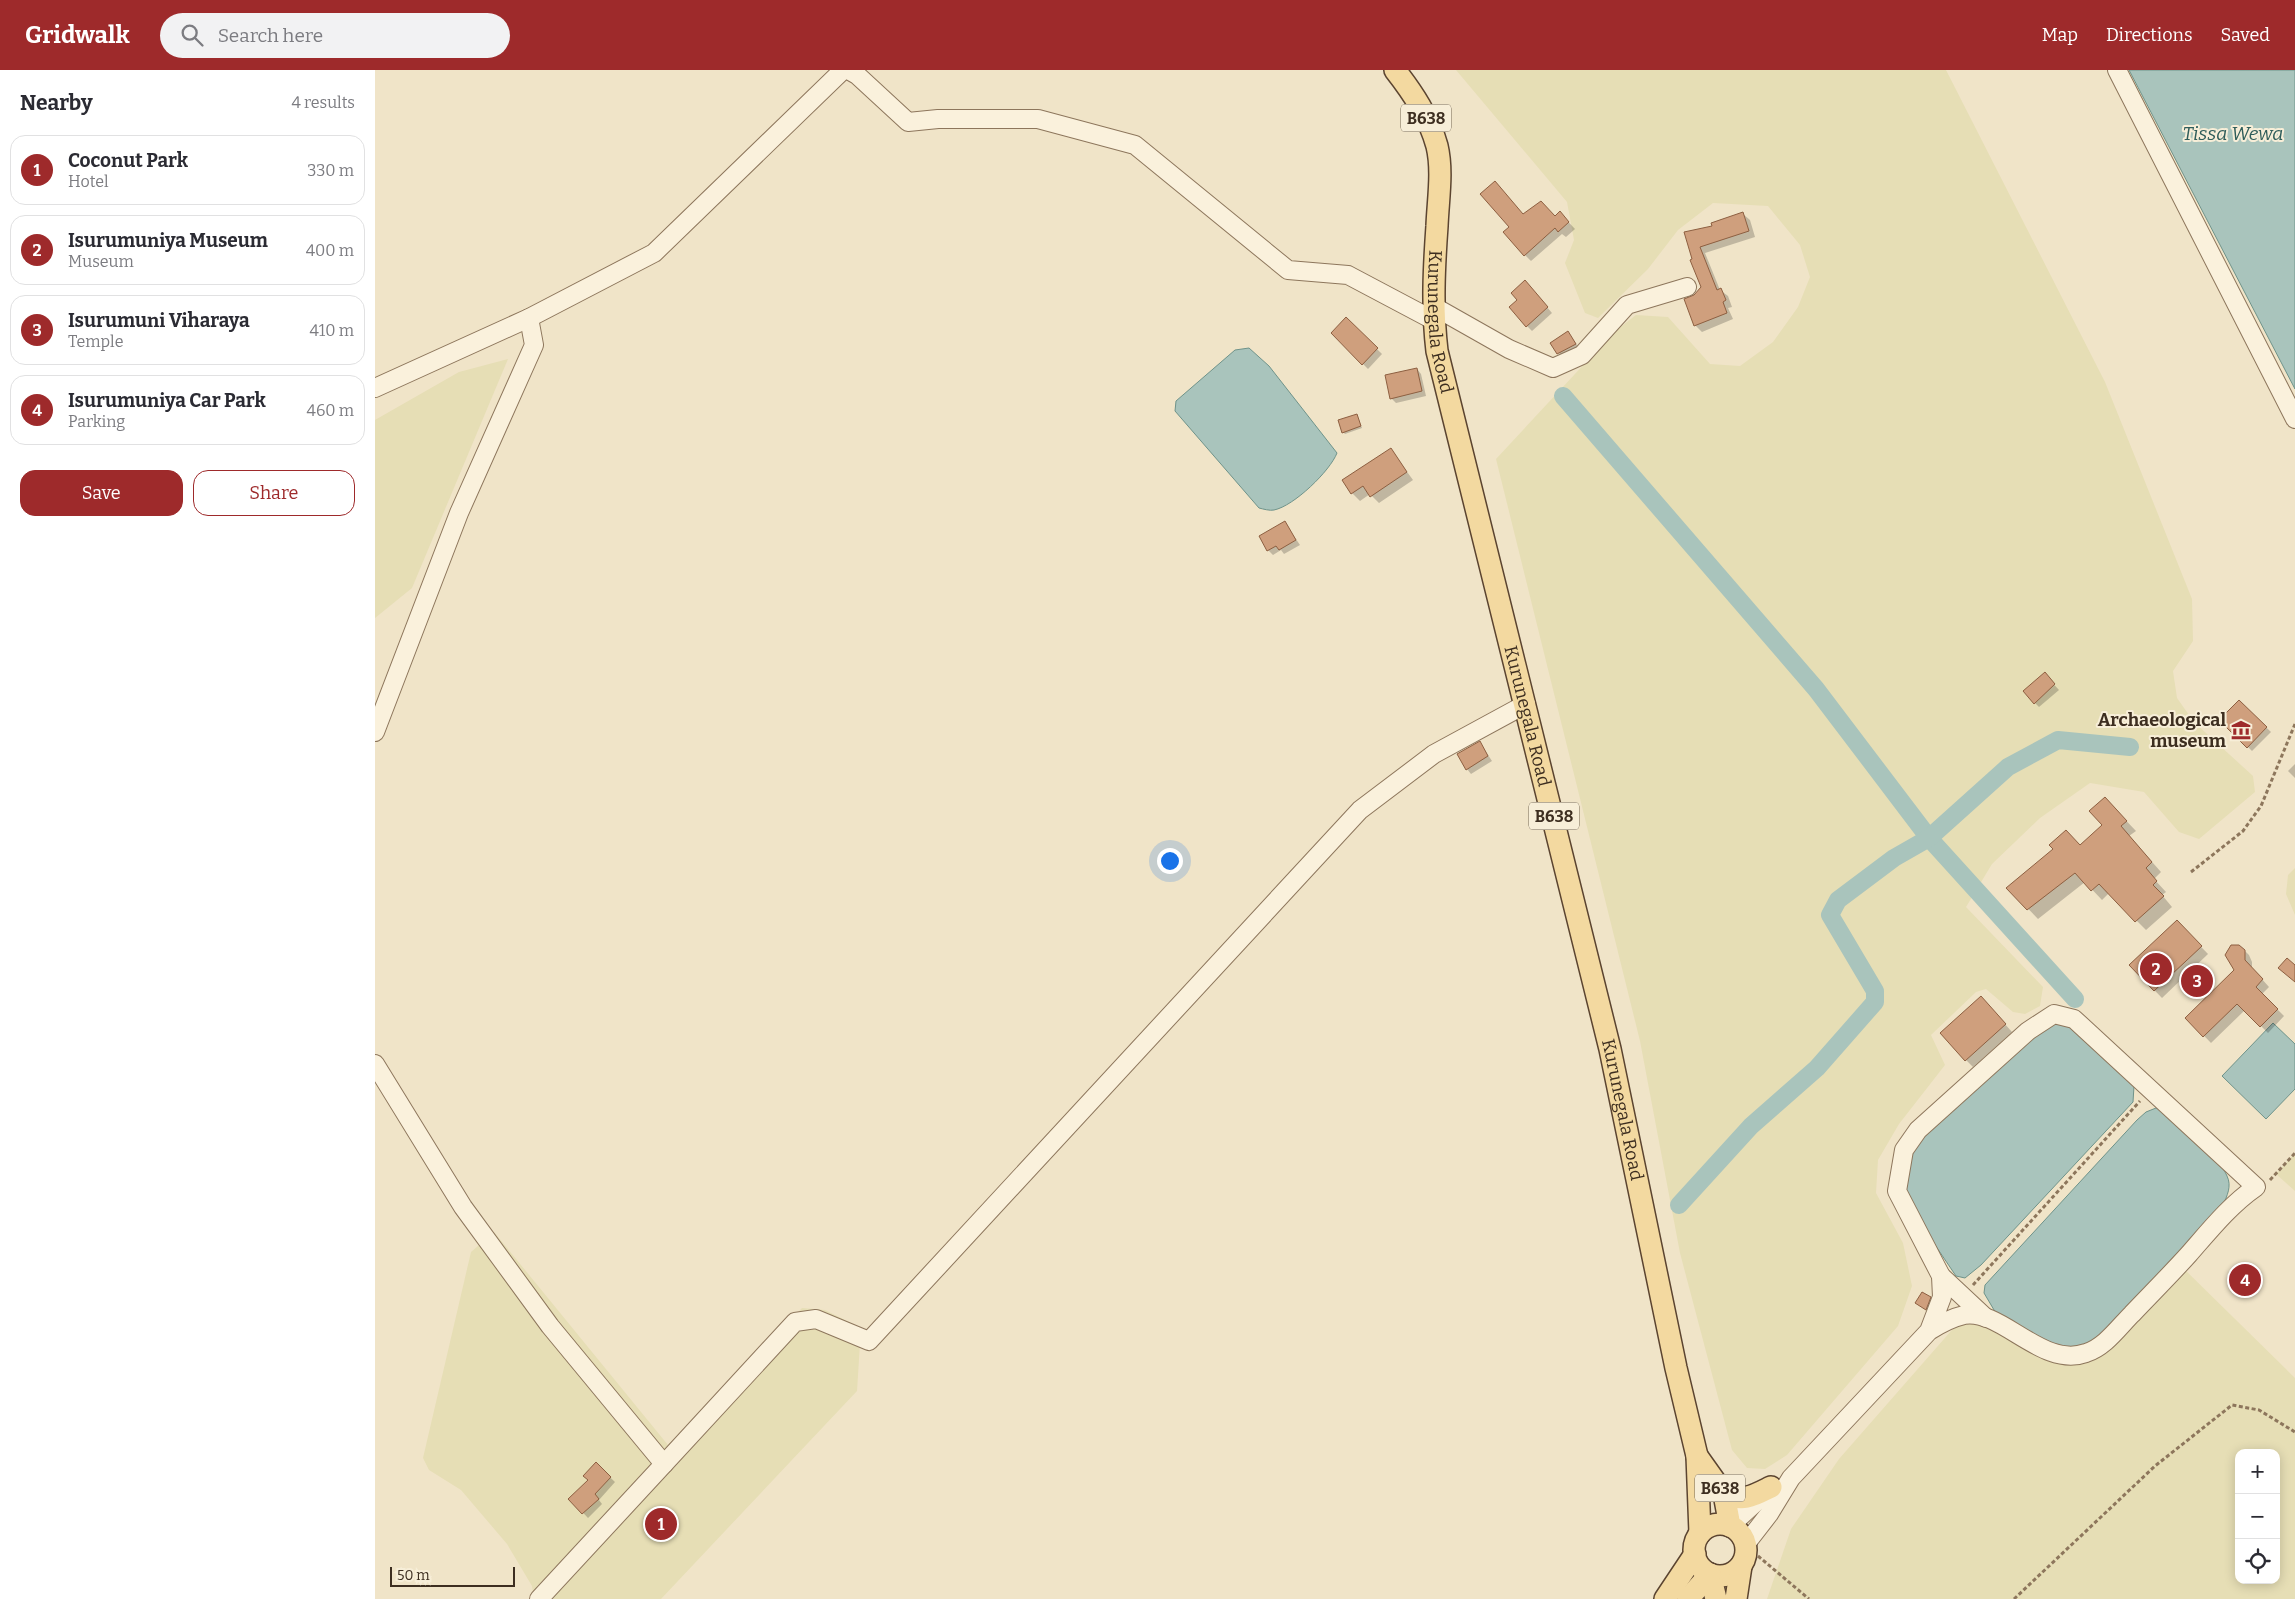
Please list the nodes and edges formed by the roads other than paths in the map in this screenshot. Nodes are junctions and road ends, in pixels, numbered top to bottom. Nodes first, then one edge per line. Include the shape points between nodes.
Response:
1 (843, 70) edge
2 (848, 70) edge
3 (1395, 70) edge
4 (2117, 70) edge
5 (1687, 287) dead end
6 (1433, 313) junction
7 (529, 318) junction
8 (375, 388) edge
9 (2295, 419) edge
10 (1526, 704) junction
11 (375, 732) edge
12 (375, 1064) edge
13 (1941, 1276) junction
14 (1986, 1318) junction
15 (1929, 1330) junction
16 (1697, 1456) junction
17 (664, 1464) junction
18 (1791, 1478) junction
19 (1771, 1488) junction
20 (1725, 1494) junction
21 (1730, 1526) junction
22 (1701, 1533) junction
23 (1745, 1545) junction
24 (1695, 1554) junction
25 (1741, 1566) junction
26 (1710, 1574) junction
27 (539, 1599) edge
28 (1665, 1599) edge
29 (1689, 1599) edge
30 (1716, 1599) edge
31 (1736, 1599) edge

1 - 7 street via 654,253
2 - 6 street via 908,122 1038,119 1135,145 1288,270 1348,275
3 - 6 main road, Kurunegala Road / B638 via 1413,93 1431,127 1437,147 1440,174
4 - 9 street
5 - 6 street via 1627,305 1582,356 1553,368
6 - 10 main road, Kurunegala Road / B638 via 1437,351
7 - 8 street
7 - 11 street via 534,345 459,514
10 - 16 main road, Kurunegala Road / B638 via 1610,1049
10 - 17 street via 1434,754 1360,810 869,1341 816,1319 795,1322
12 - 17 street via 463,1207 550,1326
13 - 14 street
13 - 14 street via 1897,1191 1904,1150 1918,1130 2028,1031 2054,1014 2074,1020 2256,1187 2238,1200 2095,1350 2071,1357 2057,1354
13 - 15 street via 1942,1297
14 - 15 street via 1965,1315
15 - 18 street
16 - 20 main road, Kurunegala Road / B638
16 - 22 main road, Kurunegala Road / B638
17 - 27 street
18 - 19 street
18 - 23 street
19 - 20 main road via 1737,1499
19 - 21 street
20 - 21 main road, Kurunegala Road / B638
21 - 22 main road via 1715,1525
21 - 23 main road
22 - 24 main road via 1694,1544
23 - 25 main road via 1746,1556
24 - 26 main road
24 - 28 main road
25 - 26 main road via 1726,1575
25 - 31 main road
26 - 29 main road
26 - 30 main road

